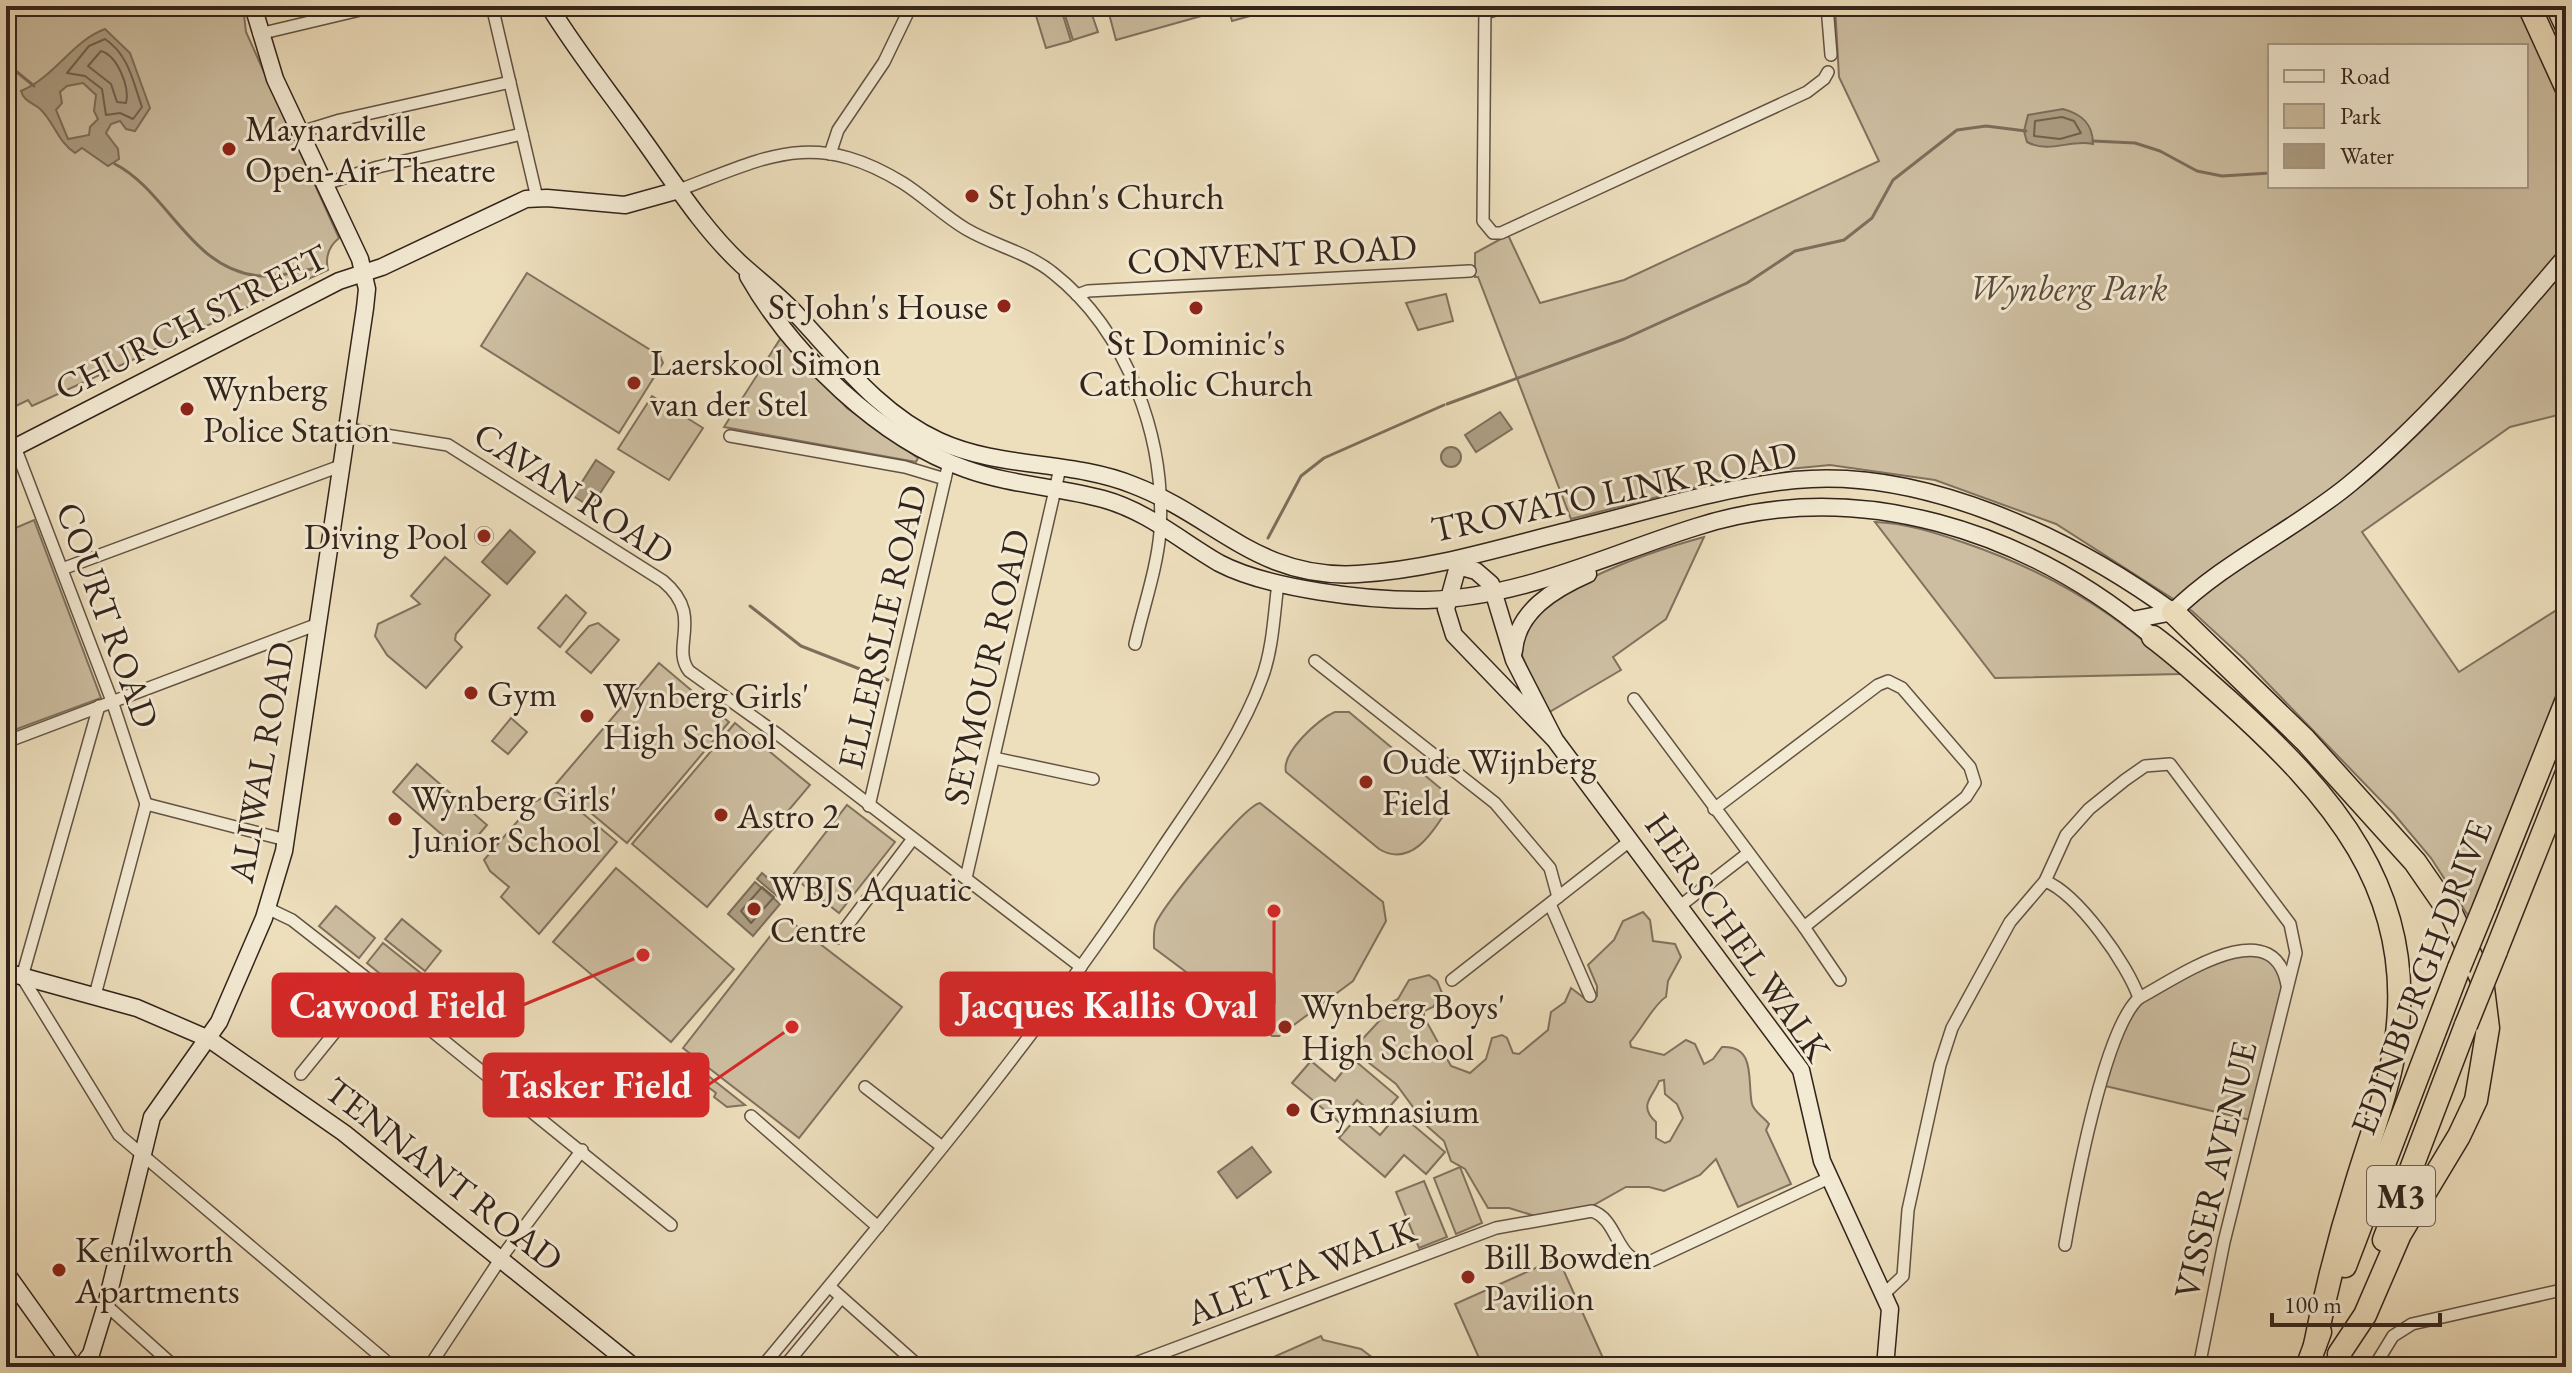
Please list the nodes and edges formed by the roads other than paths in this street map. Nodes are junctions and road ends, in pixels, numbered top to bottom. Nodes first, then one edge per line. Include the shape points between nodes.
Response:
1 (253, 6) edge
2 (377, 6) edge
3 (492, 6) edge
4 (549, 6) edge
5 (911, 6) edge
6 (1509, 6) edge
7 (1827, 6) edge
8 (2529, 6) edge
9 (2557, 6) edge
10 (1485, 10) edge
11 (2566, 25) edge
12 (259, 34) junction
13 (1831, 55) dead end
14 (1828, 72) dead end
15 (510, 82) junction
16 (2566, 87) edge
17 (301, 132) junction
18 (522, 134) junction
19 (830, 154) junction
20 (325, 184) junction
21 (679, 190) junction
22 (537, 198) junction
23 (2566, 256) edge
24 (741, 264) junction
25 (1470, 271) dead end
26 (363, 273) junction
27 (1077, 295) junction
28 (348, 429) junction
29 (730, 436) dead end
30 (11, 450) edge
31 (949, 462) junction
32 (343, 465) junction
33 (1060, 468) junction
34 (945, 479) junction
35 (1055, 489) junction
36 (1161, 497) junction
37 (1160, 524) junction
38 (1518, 543) junction
39 (1629, 551) junction
40 (1458, 566) junction
41 (62, 569) junction
42 (1356, 574) junction
43 (1278, 583) junction
44 (1495, 592) junction
45 (1447, 599) junction
46 (2173, 603) junction
47 (2132, 620) junction
48 (318, 624) junction
49 (2153, 637) joint
50 (1135, 644) dead end
51 (1514, 660) junction
52 (1315, 661) dead end
53 (2192, 666) junction
54 (1634, 699) dead end
55 (112, 701) junction
56 (2566, 702) edge
57 (99, 706) junction
58 (1555, 740) junction
59 (6, 742) edge
60 (994, 758) junction
61 (2566, 775) edge
62 (1093, 779) dead end
63 (146, 804) junction
64 (869, 806) junction
65 (1714, 809) junction
66 (286, 840) junction
67 (912, 840) junction
68 (1631, 840) junction
69 (1747, 854) junction
70 (966, 878) junction
71 (2045, 881) junction
72 (1554, 901) junction
73 (1680, 906) junction
74 (267, 908) junction
75 (2290, 924) junction
76 (1804, 927) junction
77 (838, 938) dead end
78 (2275, 960) junction
79 (1081, 967) junction
80 (14, 974) edge
81 (1452, 980) dead end
82 (1840, 980) dead end
83 (374, 984) junction
84 (2287, 985) junction
85 (95, 995) junction
86 (1590, 996) dead end
87 (2139, 998) junction
88 (209, 1039) junction
89 (301, 1074) dead end
90 (865, 1087) dead end
91 (751, 1116) dead end
92 (941, 1146) junction
93 (582, 1150) junction
94 (142, 1155) junction
95 (1829, 1178) junction
96 (671, 1225) dead end
97 (878, 1227) junction
98 (2065, 1245) dead end
99 (501, 1258) junction
100 (6, 1273) edge
101 (830, 1287) junction
102 (2566, 1289) edge
103 (1885, 1293) junction
104 (841, 1298) junction
105 (106, 1305) junction
106 (809, 1312) junction
107 (821, 1322) junction
108 (796, 1326) junction
109 (809, 1337) junction
110 (2315, 1345) junction
111 (2337, 1360) edge
112 (73, 1367) edge
113 (81, 1367) edge
114 (175, 1367) edge
115 (393, 1367) edge
116 (429, 1367) edge
117 (634, 1367) edge
118 (762, 1367) edge
119 (784, 1367) edge
120 (920, 1367) edge
121 (1125, 1367) edge
122 (1885, 1367) edge
123 (2199, 1367) edge
124 (2307, 1367) edge
125 (2374, 1367) edge

1 - 12 main road
2 - 12 street
3 - 15 street
4 - 21 main road
5 - 19 street via 884,62 838,130
6 - 10 street
7 - 13 street
8 - 16 highway
9 - 11 highway
10 - 14 street via 1483,221 1489,231 1501,233 1807,92
12 - 17 main road
15 - 17 street
15 - 18 street
17 - 20 main road
18 - 20 street
18 - 22 street
19 - 21 street via 782,153
19 - 27 street via 892,177 965,229 1051,271
20 - 26 main road
21 - 22 main road via 625,205
21 - 24 main road
22 - 26 main road, CHURCH STREET via 505,207
23 - 46 main road via 2464,375 2392,446 2292,528
24 - 31 main road, TROVATO LINK ROAD via 786,328 847,396 895,434
24 - 33 main road, TROVATO LINK ROAD via 901,420 968,452
25 - 27 street, CONVENT ROAD
26 - 28 main road, ALIWAL ROAD via 367,289
26 - 30 main road, CHURCH STREET via 304,298
27 - 36 street via 1124,363 1158,454
28 - 32 main road, ALIWAL ROAD
28 - 64 street, CAVAN ROAD via 448,445 663,581 683,608 683,660 689,671
29 - 34 street
30 - 41 street, COURT ROAD
31 - 34 street, ELLERSLIE ROAD
31 - 35 main road, TROVATO LINK ROAD
32 - 41 street
32 - 48 main road, ALIWAL ROAD
33 - 35 street, SEYMOUR ROAD
33 - 36 main road, TROVATO LINK ROAD via 1121,481
34 - 64 street, ELLERSLIE ROAD
35 - 37 main road, TROVATO LINK ROAD via 1115,503
35 - 60 street, SEYMOUR ROAD
36 - 37 street
36 - 42 main road, TROVATO LINK ROAD via 1243,548 1281,564 1320,574
37 - 43 main road, TROVATO LINK ROAD via 1239,573
37 - 50 street
38 - 40 main road
38 - 42 main road, TROVATO LINK ROAD
38 - 46 main road, TROVATO LINK ROAD via 1770,483 1829,479 1900,488 2014,520 2067,543
39 - 44 main road, TROVATO LINK ROAD
39 - 47 main road, TROVATO LINK ROAD via 1742,514 1805,506 1863,507 1952,529 2037,559
39 - 51 main road via 1532,609 1518,630
40 - 42 main road via 1384,580
40 - 44 main road via 1484,576
40 - 45 main road
41 - 55 street, COURT ROAD
43 - 45 main road, TROVATO LINK ROAD via 1392,598
43 - 79 street via 1266,666 1245,714 1171,836
44 - 45 main road, TROVATO LINK ROAD
44 - 51 main road, HERSCHEL WALK
45 - 58 main road, HERSCHEL WALK via 1448,624 1461,645
46 - 47 main road
46 - 53 highway via 2172,638
46 - 111 highway via 2415,862 2453,917 2482,980 2487,1054 2476,1100
47 - 49 main road, TROVATO LINK ROAD
48 - 55 street
48 - 66 main road, ALIWAL ROAD
49 - 53 highway
51 - 58 main road, HERSCHEL WALK
52 - 72 street via 1495,803 1550,868
53 - 110 highway via 2261,730 2341,817 2368,865 2390,923 2399,985 2396,1041 2332,1262
54 - 65 street
55 - 57 street
55 - 63 street, COURT ROAD
56 - 110 highway, EDINBURGH DRIVE / M3, bridge
57 - 59 street
57 - 80 street
58 - 68 main road, HERSCHEL WALK
60 - 62 street
60 - 70 street, SEYMOUR ROAD
61 - 111 highway, EDINBURGH DRIVE / M3, bridge
63 - 66 street
63 - 85 street
64 - 67 street, CAVAN ROAD
65 - 69 street
65 - 76 street via 1888,681 1902,688 1970,767 1975,783 1966,797
66 - 74 main road, ALIWAL ROAD
67 - 70 street, CAVAN ROAD
67 - 77 street
68 - 72 street
68 - 73 main road, HERSCHEL WALK
69 - 73 street
69 - 76 street
70 - 79 street, CAVAN ROAD
71 - 75 street via 2066,835 2089,809 2145,766 2163,762 2177,770
71 - 87 street via 2077,905
71 - 103 street via 2010,922 1952,1028 1908,1210 1903,1276
72 - 81 street
72 - 86 street
73 - 95 main road, HERSCHEL WALK via 1801,1070
74 - 83 street via 292,920
74 - 88 main road, ALIWAL ROAD
75 - 78 street via 2291,938
75 - 84 street, VISSER AVENUE via 2296,953
76 - 82 street
78 - 84 street
78 - 87 street via 2253,951 2227,952
79 - 92 street
80 - 85 main road, TENNANT ROAD
80 - 94 street via 119,1135
83 - 89 street
83 - 93 street
84 - 123 street, VISSER AVENUE
85 - 88 main road, TENNANT ROAD via 159,1015
87 - 98 street via 2125,1016 2100,1089
88 - 94 main road, ALIWAL ROAD via 152,1117
88 - 99 main road, TENNANT ROAD via 313,1109
90 - 92 street
91 - 97 street
92 - 97 street
93 - 96 street
93 - 99 street
94 - 105 main road, ALIWAL ROAD
94 - 115 street
95 - 103 main road, HERSCHEL WALK
95 - 121 street, ALETTA WALK via 1647,1263 1625,1253 1608,1221 1592,1211 1496,1228
97 - 101 street
99 - 116 street
99 - 117 main road, TENNANT ROAD
100 - 112 main road
101 - 104 street
101 - 106 street
102 - 125 street via 2412,1324 2393,1336
103 - 122 main road, HERSCHEL WALK via 1890,1309
104 - 107 street
104 - 120 street
105 - 113 main road, ALIWAL ROAD via 91,1354
105 - 114 street
106 - 107 street
106 - 108 street
107 - 109 street
108 - 109 street
108 - 118 street
109 - 119 street
110 - 124 highway, EDINBURGH DRIVE / M3

